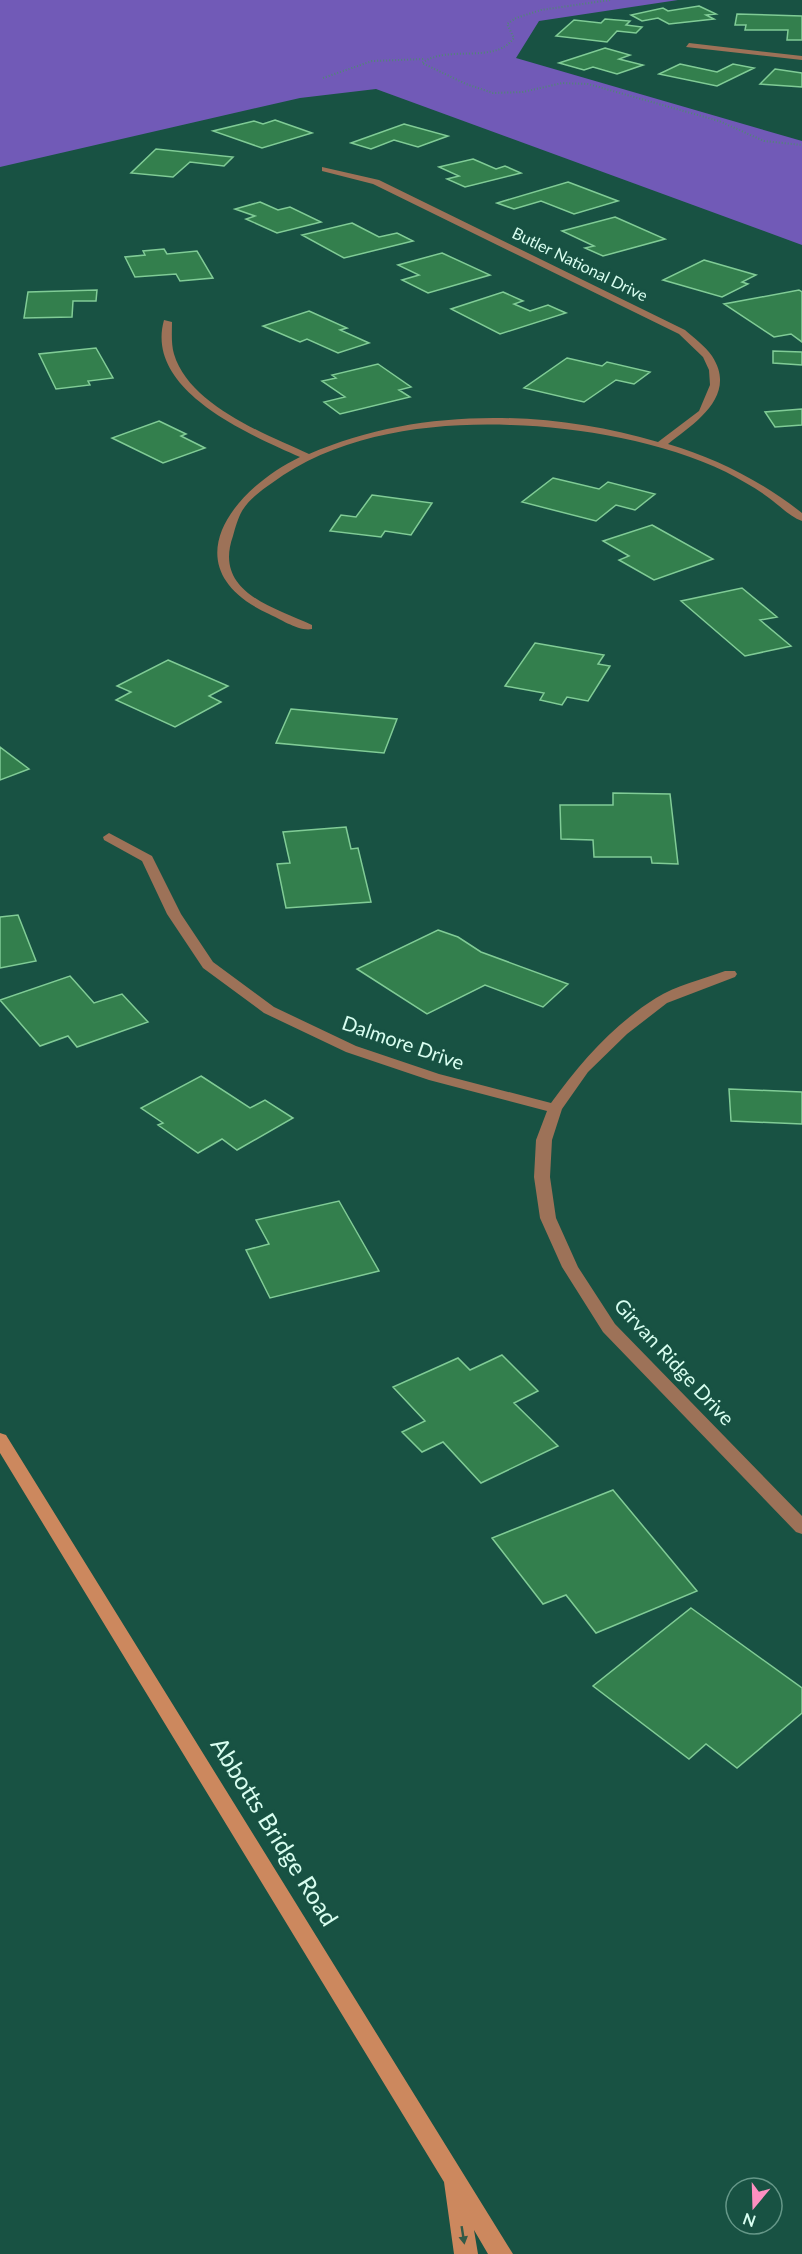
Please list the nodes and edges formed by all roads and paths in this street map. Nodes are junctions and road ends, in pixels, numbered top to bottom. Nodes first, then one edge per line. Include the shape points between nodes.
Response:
1 (610, 0) edge
2 (689, 45) dead end
3 (802, 58) edge
4 (426, 59) junction
5 (323, 78) dead end
6 (802, 145) edge
7 (325, 170) dead end
8 (167, 322) dead end
9 (659, 446) junction
10 (308, 457) junction
11 (802, 518) edge
12 (308, 627) dead end
13 (109, 837) dead end
14 (730, 974) dead end
15 (555, 1109) junction
16 (0, 1439) edge
17 (802, 1527) edge
18 (454, 2175) junction
19 (466, 2254) edge
20 (501, 2254) edge

1 - 4 path via 516,18 507,24 514,41 502,49
2 - 3 street
4 - 5 path via 379,59
4 - 6 path via 424,65 493,93 517,93 562,83 588,84 719,122 764,141
7 - 9 street, Butler National Drive via 376,182 682,332 707,356 714,370 715,385 703,412
8 - 10 street via 170,356 194,392 237,425
9 - 10 street via 562,425 471,422 385,433
9 - 11 street via 706,461 761,487
10 - 12 street via 264,484 240,507 222,547 222,564 235,588 265,608
13 - 15 street, Dalmore Drive via 147,859 174,914 208,965 269,1010 351,1049 434,1077
14 - 15 street, Girvan Ridge Drive via 662,1000 583,1069
15 - 17 street, Girvan Ridge Drive via 544,1140 542,1177 548,1218 570,1267 609,1328
16 - 18 main road, Abbotts Bridge Road
18 -> 19 main road
18 - 20 main road, Abbotts Bridge Road

